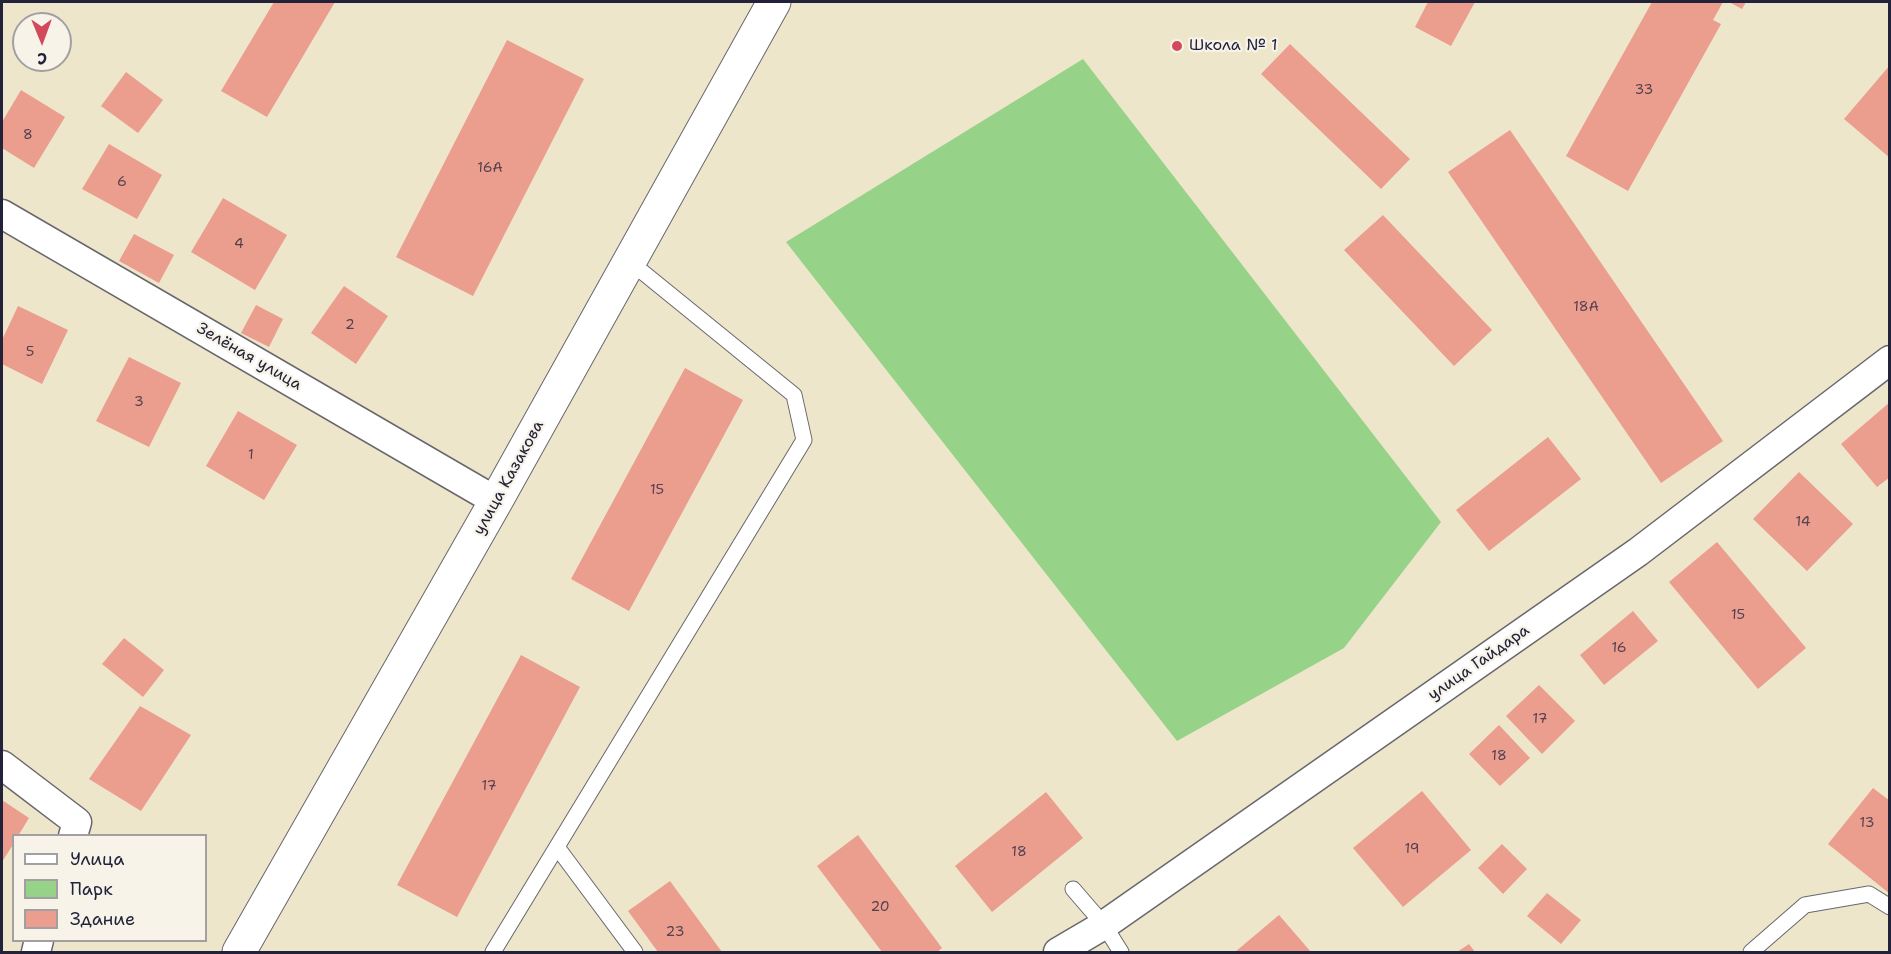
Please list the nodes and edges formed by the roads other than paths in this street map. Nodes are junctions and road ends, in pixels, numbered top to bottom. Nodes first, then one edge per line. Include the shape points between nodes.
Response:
1 (774, 2) edge
2 (2, 213) edge
3 (629, 261) junction
4 (1890, 360) edge
5 (496, 501) junction
6 (2, 765) edge
7 (74, 834) edge
8 (557, 847) junction
9 (1073, 889) dead end
10 (1890, 907) edge
11 (1104, 925) junction
12 (239, 952) edge
13 (493, 952) edge
14 (635, 952) edge
15 (1058, 952) edge
16 (1121, 952) edge
17 (1751, 952) edge

1 - 3 main road, улица Казакова
2 - 5 street, Зелёная улица
3 - 5 main road, улица Казакова
3 - 8 lane via 794,395 804,440
4 - 11 street, улица Гайдара via 1638,552
5 - 12 main road, улица Казакова
6 - 7 street via 77,822
8 - 13 lane
8 - 14 lane
9 - 11 lane
10 - 17 lane via 1869,894 1805,905
11 - 15 street, улица Гайдара
11 - 16 lane

